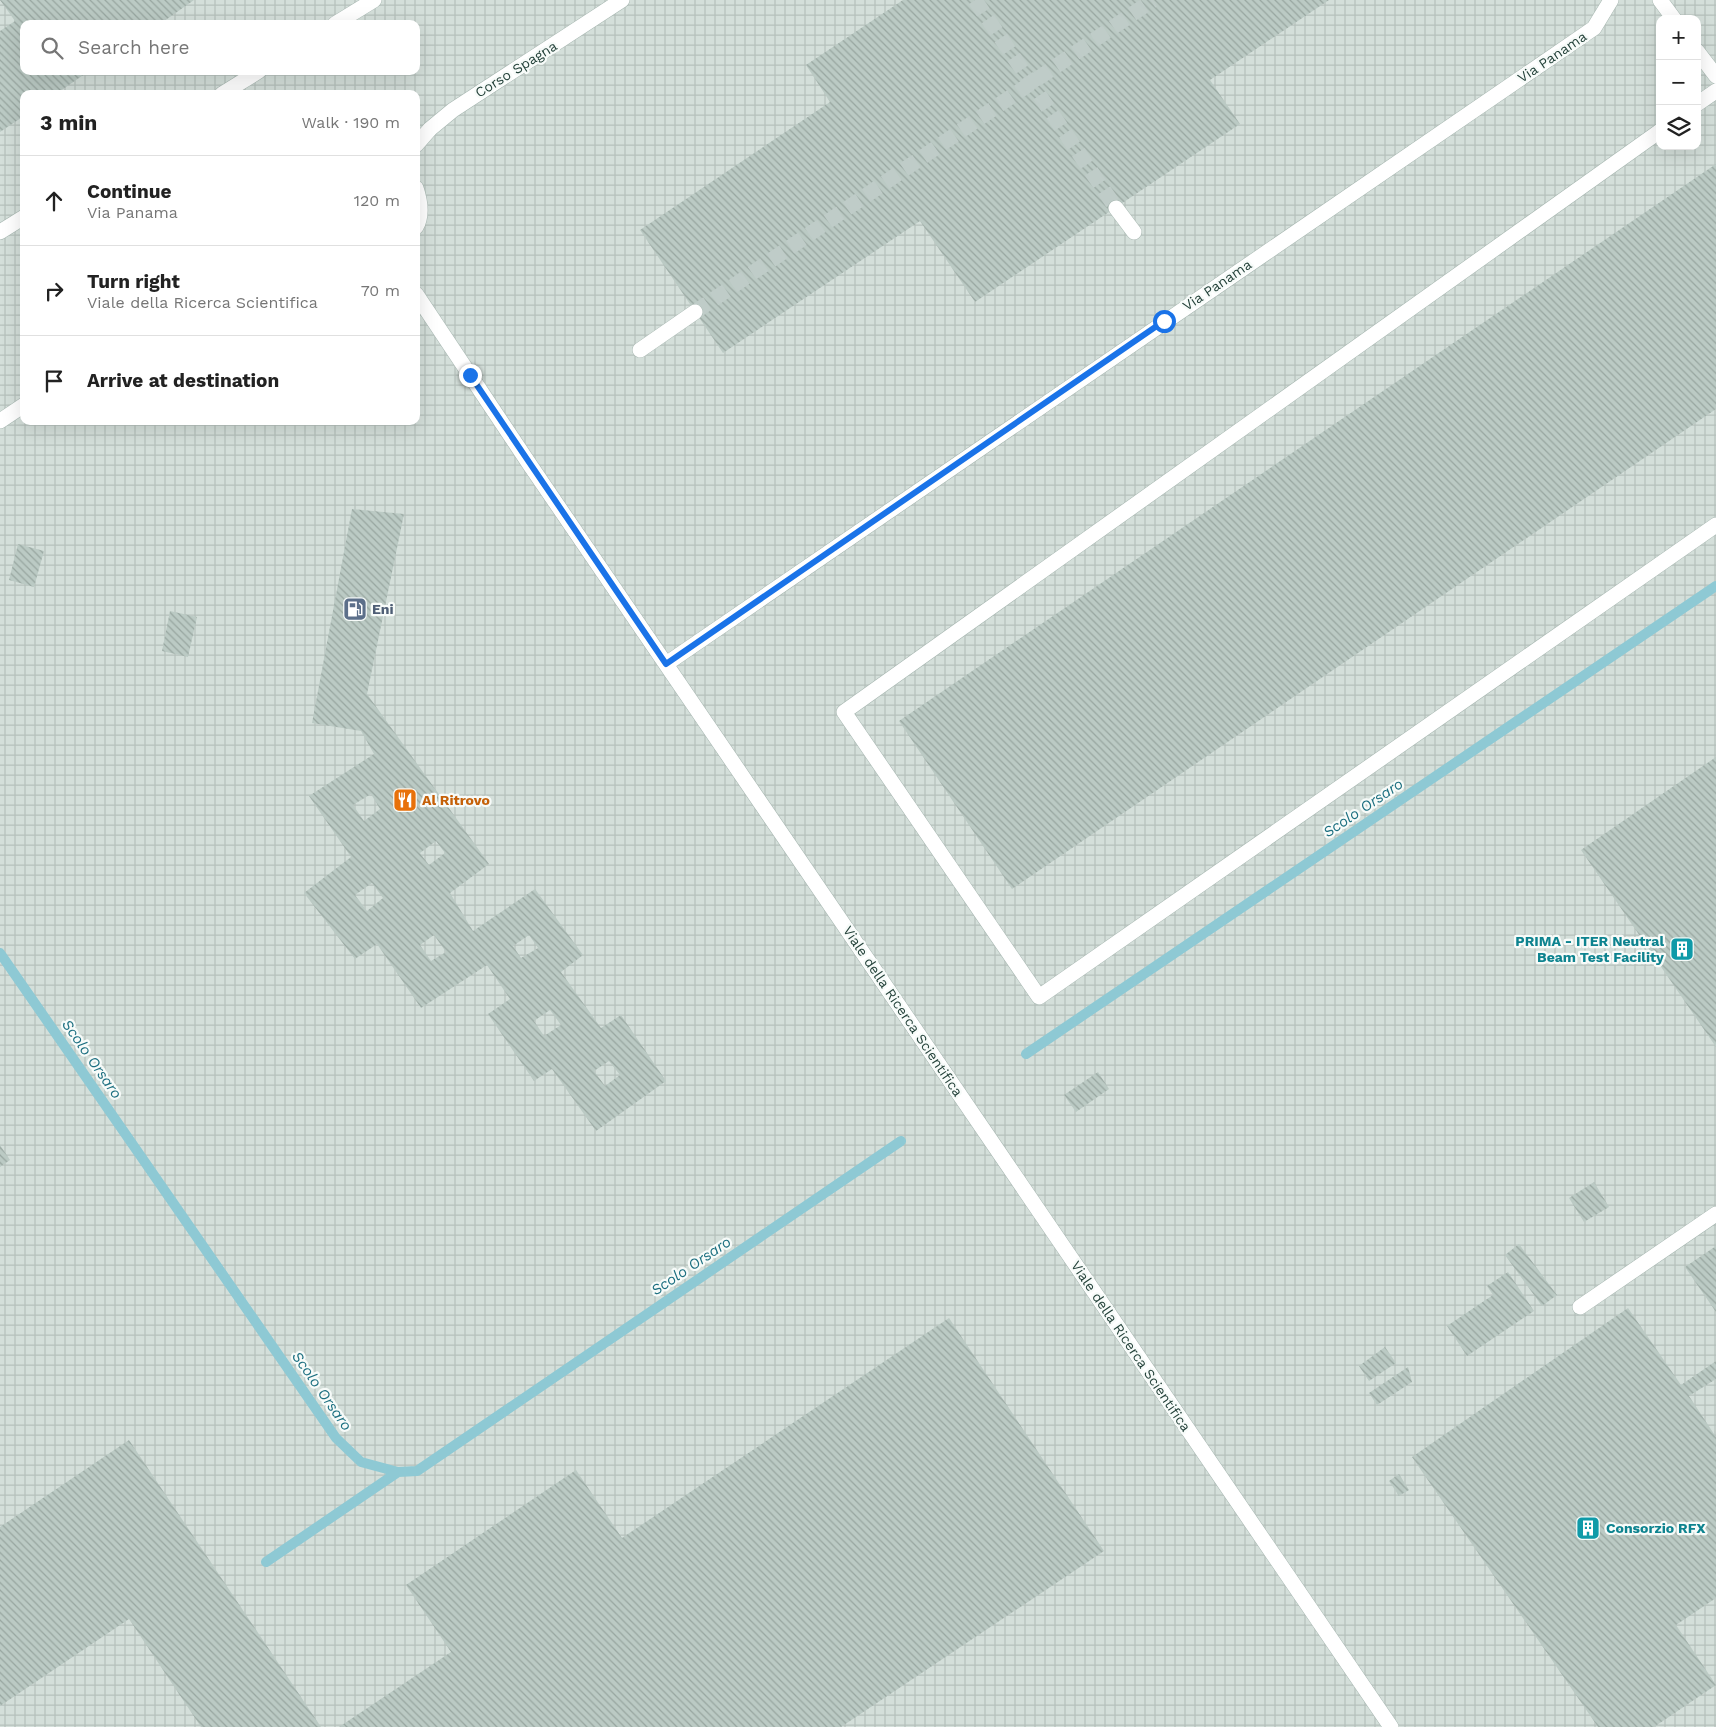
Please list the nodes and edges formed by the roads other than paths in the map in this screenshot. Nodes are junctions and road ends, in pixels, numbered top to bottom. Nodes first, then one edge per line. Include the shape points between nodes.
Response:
1 (374, 0) edge
2 (622, 0) edge
3 (1611, 0) edge
4 (1660, 0) edge
5 (1671, 15) edge
6 (342, 20) edge
7 (1701, 55) edge
8 (253, 75) edge
9 (1716, 76) edge
10 (228, 90) edge
11 (1716, 90) edge
12 (1701, 101) edge
13 (1656, 134) edge
14 (420, 140) edge
15 (1116, 208) tunnel mouth
16 (20, 220) edge
17 (0, 232) edge
18 (1134, 232) dead end
19 (420, 300) edge
20 (695, 312) tunnel mouth
21 (640, 350) dead end
22 (20, 408) edge
23 (0, 421) edge
24 (1716, 525) edge
25 (666, 664) junction
26 (1716, 1214) edge
27 (1580, 1307) dead end
28 (1391, 1727) edge

1 - 6 street
2 - 14 street, Corso Spagna via 453,110
3 - 25 street, Via Panama via 1594,28
4 - 5 street
7 - 9 street
8 - 10 street
11 - 12 street
13 - 24 street via 844,712 1039,997
15 - 18 street
16 - 17 street
19 - 25 street, Viale della Ricerca Scientifica
20 - 21 street
22 - 23 street
25 - 28 street, Viale della Ricerca Scientifica
26 - 27 street

